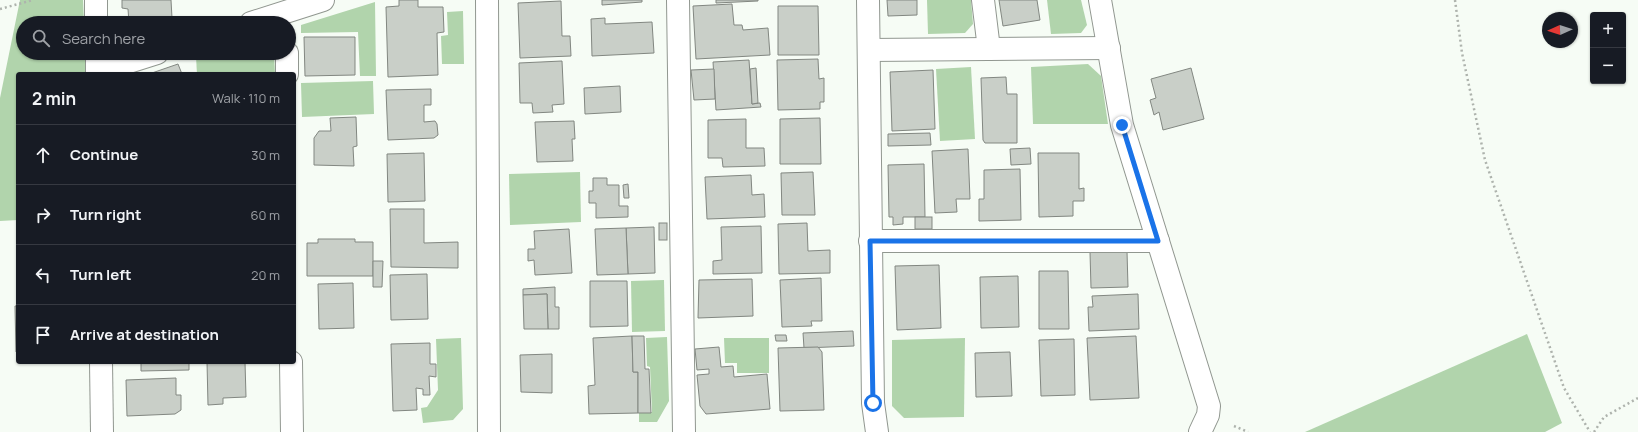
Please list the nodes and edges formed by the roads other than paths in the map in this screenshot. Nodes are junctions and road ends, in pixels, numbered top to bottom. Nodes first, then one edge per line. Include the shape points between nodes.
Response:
1 (96, 0) edge
2 (323, 0) edge
3 (488, 0) edge
4 (678, 0) edge
5 (868, 0) edge
6 (983, 0) edge
7 (1100, 0) edge
8 (96, 16) edge
9 (288, 16) edge
10 (1109, 48) junction
11 (989, 49) junction
12 (869, 50) junction
13 (125, 60) edge
14 (287, 60) edge
15 (97, 66) edge
16 (287, 72) edge
17 (870, 241) junction
18 (1158, 241) junction
19 (101, 364) edge
20 (291, 364) edge
21 (102, 432) edge
22 (292, 432) edge
23 (489, 432) edge
24 (684, 432) edge
25 (877, 432) edge
26 (1200, 432) edge

1 - 8 street
2 - 9 street
3 - 23 street
4 - 24 street
5 - 12 street
6 - 11 street
7 - 10 street
10 - 11 street
10 - 18 street via 1122,125
11 - 12 street
12 - 17 street
13 - 15 street
14 - 16 street
17 - 18 street
17 - 25 street via 873,403
18 - 26 street via 1209,406
19 - 21 street
20 - 22 street

